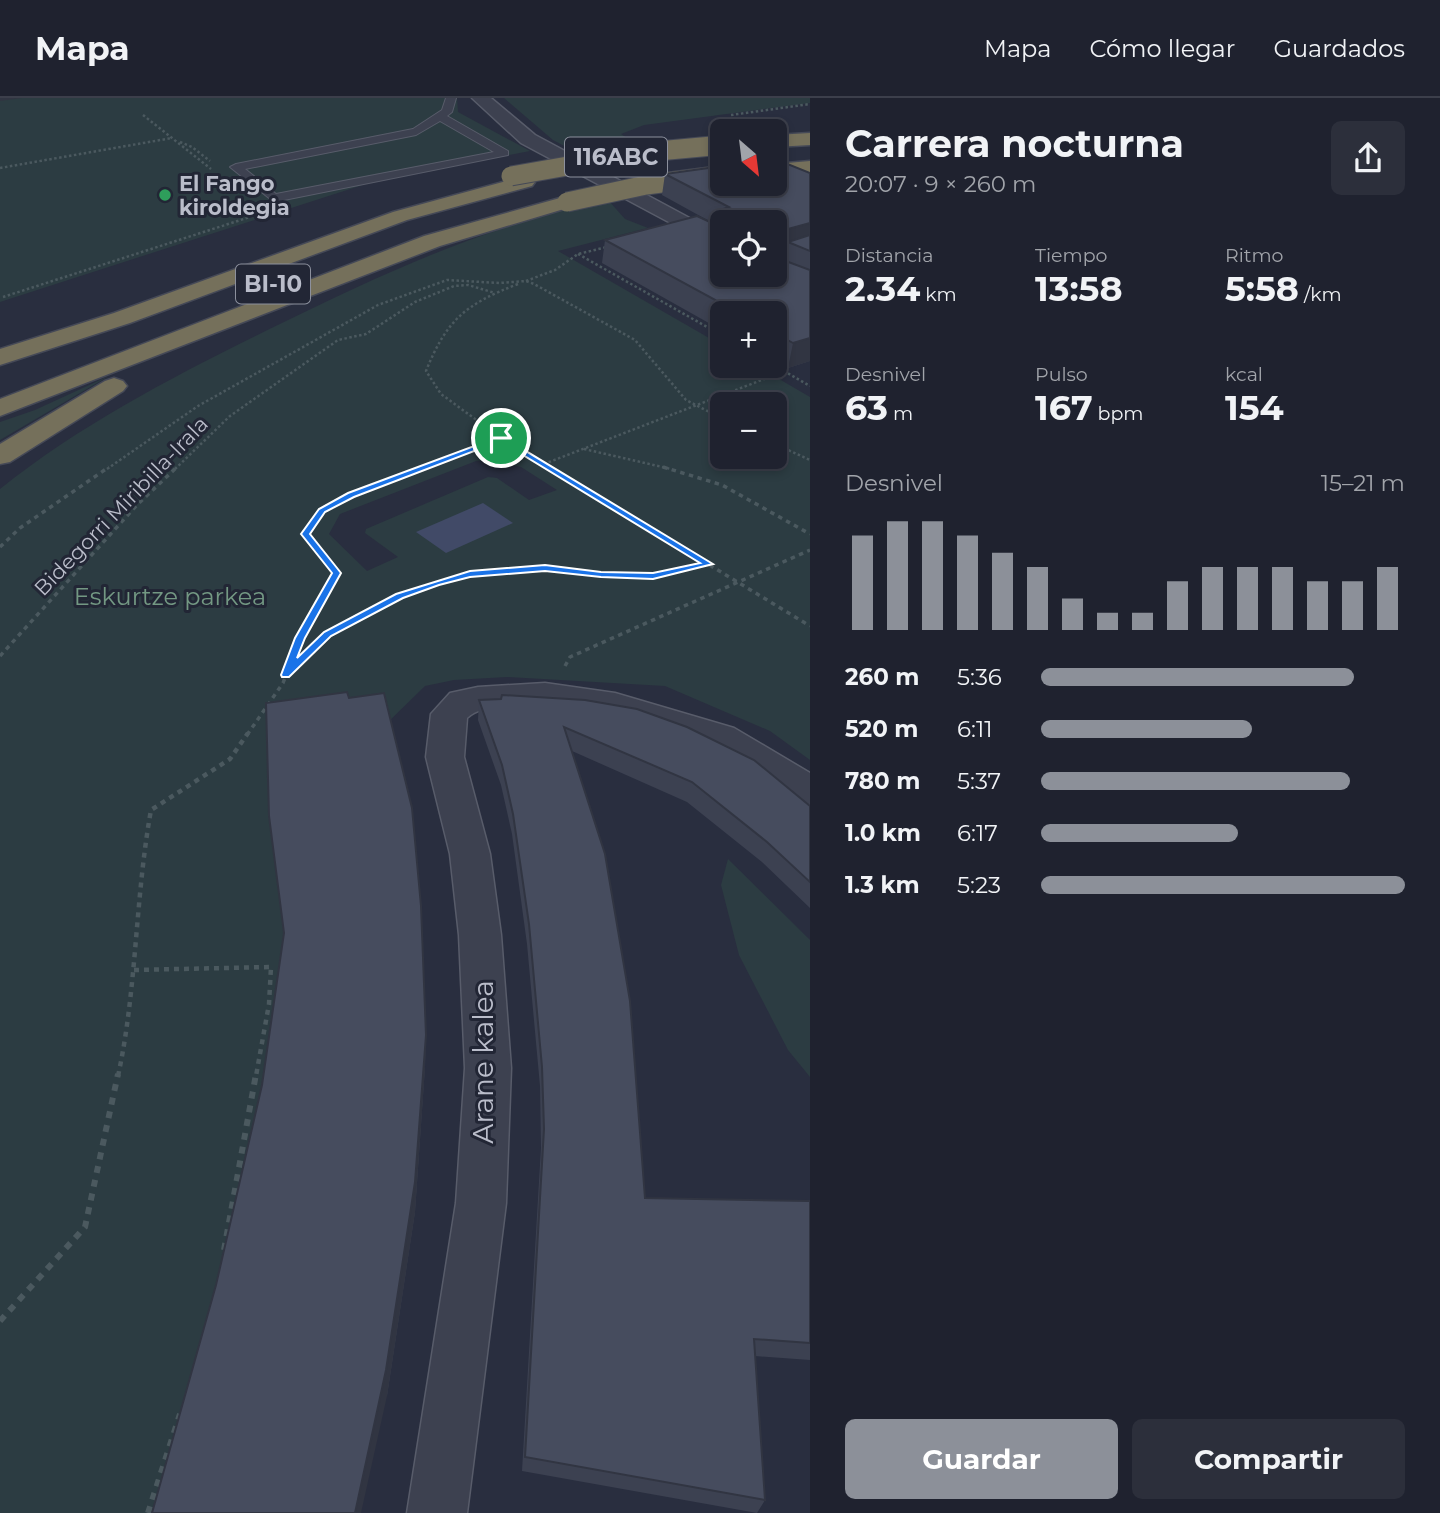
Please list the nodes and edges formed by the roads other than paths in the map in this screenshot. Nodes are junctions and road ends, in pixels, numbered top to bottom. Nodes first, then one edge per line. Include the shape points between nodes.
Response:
1 (451, 98) edge
2 (481, 98) edge
3 (442, 117) junction
4 (710, 146) edge
5 (710, 153) edge
6 (810, 157) edge
7 (788, 159) edge
8 (710, 166) edge
9 (810, 167) edge
10 (788, 170) edge
11 (710, 175) edge
12 (710, 175) edge
13 (788, 178) edge
14 (518, 179) junction
15 (810, 187) edge
16 (622, 189) junction
17 (557, 197) junction
18 (710, 238) edge
19 (810, 250) edge
20 (787, 265) edge
21 (326, 281) junction
22 (0, 340) edge
23 (0, 357) edge
24 (47, 366) dead end
25 (0, 408) edge
26 (0, 456) edge
27 (810, 792) edge
28 (437, 1513) edge

1 - 3 lane
2 - 16 street via 528,139
3 - 3 lane via 416,132 237,166 274,198 504,153
4 - 14 highway, 116ABC, bridge via 647,152
5 - 14 highway, BI-10
6 - 7 highway
8 - 17 highway, BI-10 via 638,176
9 - 10 highway
11 - 16 street
12 - 17 highway, bridge
13 - 15 street
14 - 22 highway, 116ABC via 355,218
14 - 23 highway, BI-10
16 - 18 street
17 - 21 highway
17 - 24 highway, BI-10 via 411,233
19 - 20 lane
21 - 25 highway
21 - 26 highway via 96,396
27 - 28 street, Arane kalea via 721,737 615,705 555,681 463,701 449,714 445,757 470,854 488,1068 481,1203

